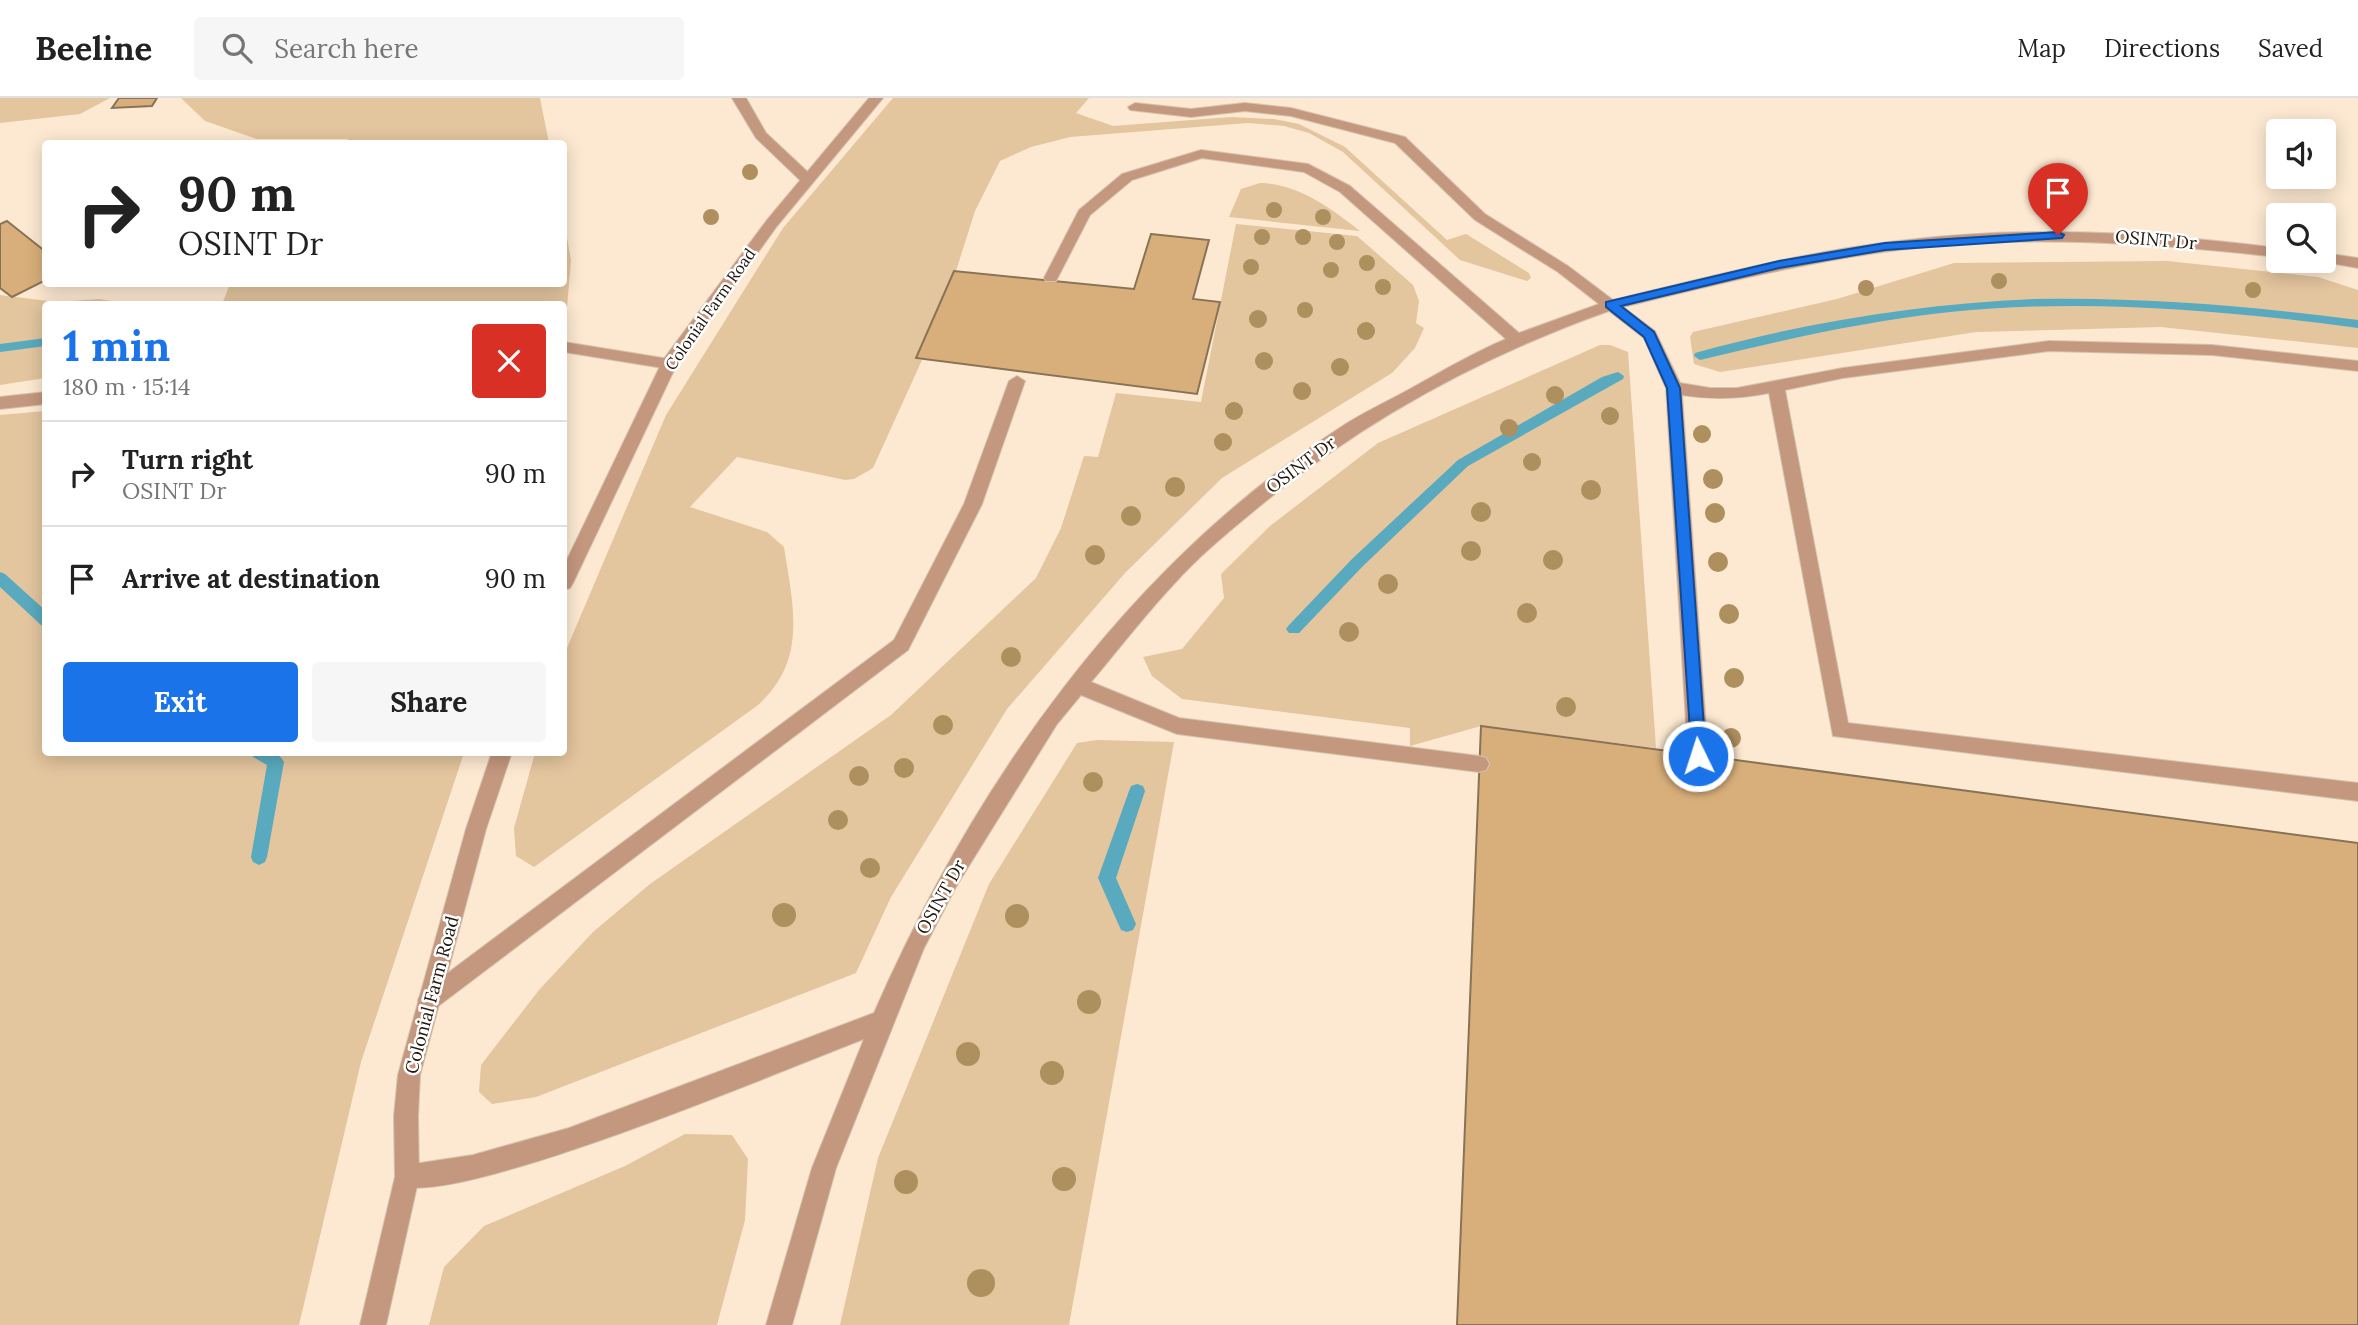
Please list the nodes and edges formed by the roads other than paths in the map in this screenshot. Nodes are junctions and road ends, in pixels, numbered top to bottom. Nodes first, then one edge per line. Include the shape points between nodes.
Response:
1 (738, 98) edge
2 (876, 98) edge
3 (1143, 98) edge
4 (807, 179) junction
5 (2266, 251) edge
6 (2336, 260) edge
7 (2358, 263) edge
8 (1051, 278) dead end
9 (1611, 304) junction
10 (1517, 340) junction
11 (567, 347) edge
12 (669, 364) junction
13 (2358, 366) edge
14 (1017, 381) dead end
15 (1776, 387) junction
16 (1674, 388) junction
17 (42, 398) edge
18 (0, 403) edge
19 (567, 577) edge
20 (1078, 685) junction
21 (501, 756) edge
22 (1698, 756) dead end
23 (1479, 764) dead end
24 (2358, 792) edge
25 (429, 1000) junction
26 (881, 1021) junction
27 (407, 1177) junction
28 (373, 1325) edge
29 (779, 1325) edge

1 - 4 street via 761,135
2 - 4 street, Colonial Farm Road
3 - 9 street via 1135,107 1191,113 1245,107 1291,113 1400,140 1480,217
4 - 12 street, Colonial Farm Road
5 - 9 street, OSINT Dr via 2082,236 1899,244 1779,265
6 - 7 street
8 - 10 street via 1084,213 1128,177 1201,154 1214,155 1308,169 1345,189
9 - 10 street, OSINT Dr
9 - 16 street via 1650,335
10 - 20 street, OSINT Dr via 1345,432 1282,478 1167,579
11 - 12 street
12 - 19 street, Colonial Farm Road
13 - 15 street via 2212,350 2049,346
14 - 25 street via 973,504 901,645
15 - 16 street via 1737,394
15 - 24 street via 1840,730
16 - 22 street
17 - 18 street
20 - 23 street via 1177,726
20 - 26 street, OSINT Dr via 1050,718 950,878
21 - 25 street, Colonial Farm Road
25 - 27 street, Colonial Farm Road via 409,1074
26 - 27 street via 592,1132 450,1173
26 - 29 street, OSINT Dr via 824,1168
27 - 28 street, Colonial Farm Road

